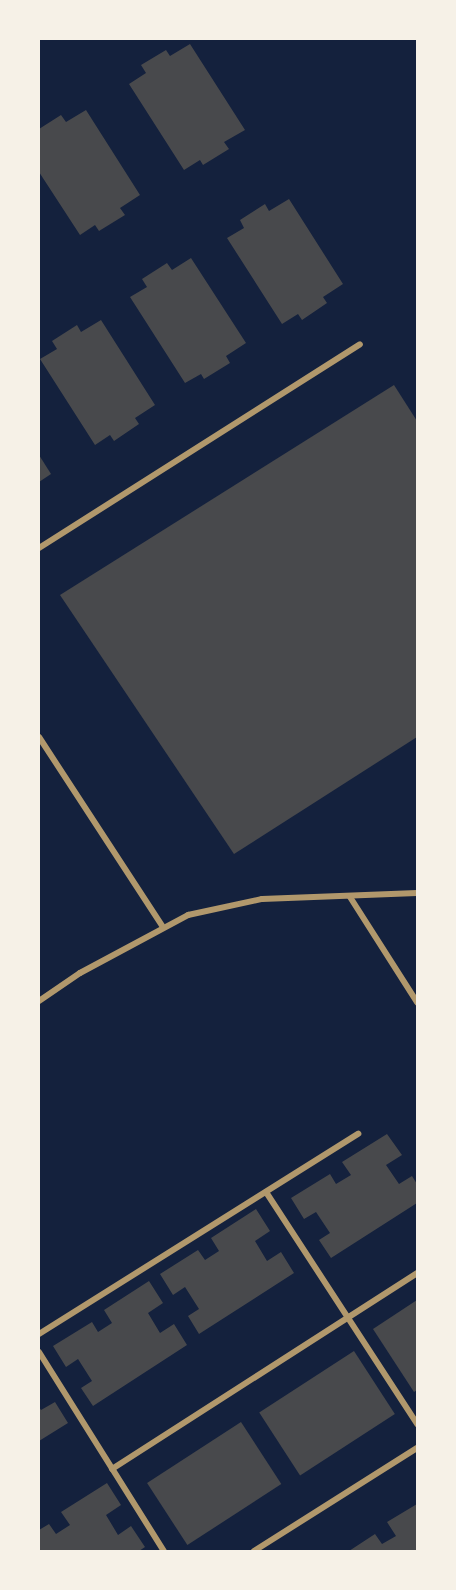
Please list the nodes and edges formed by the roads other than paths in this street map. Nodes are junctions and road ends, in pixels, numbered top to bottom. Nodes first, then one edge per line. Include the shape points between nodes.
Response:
1 (360, 344) dead end
2 (39, 548) edge
3 (39, 737) edge
4 (417, 893) edge
5 (350, 897) junction
6 (162, 926) junction
7 (39, 1001) edge
8 (417, 1002) edge
9 (358, 1134) dead end
10 (266, 1192) junction
11 (417, 1273) edge
12 (347, 1316) junction
13 (39, 1334) edge
14 (39, 1352) edge
15 (417, 1424) edge
16 (417, 1448) edge
17 (112, 1469) junction
18 (164, 1551) edge
19 (254, 1551) edge

1 - 2 street
3 - 6 street
4 - 5 street
5 - 6 street via 253,901 188,915
5 - 8 street
6 - 7 street
9 - 10 street
10 - 12 street
10 - 13 street
11 - 12 street
12 - 15 street
12 - 17 street
14 - 17 street
16 - 19 street
17 - 18 street

